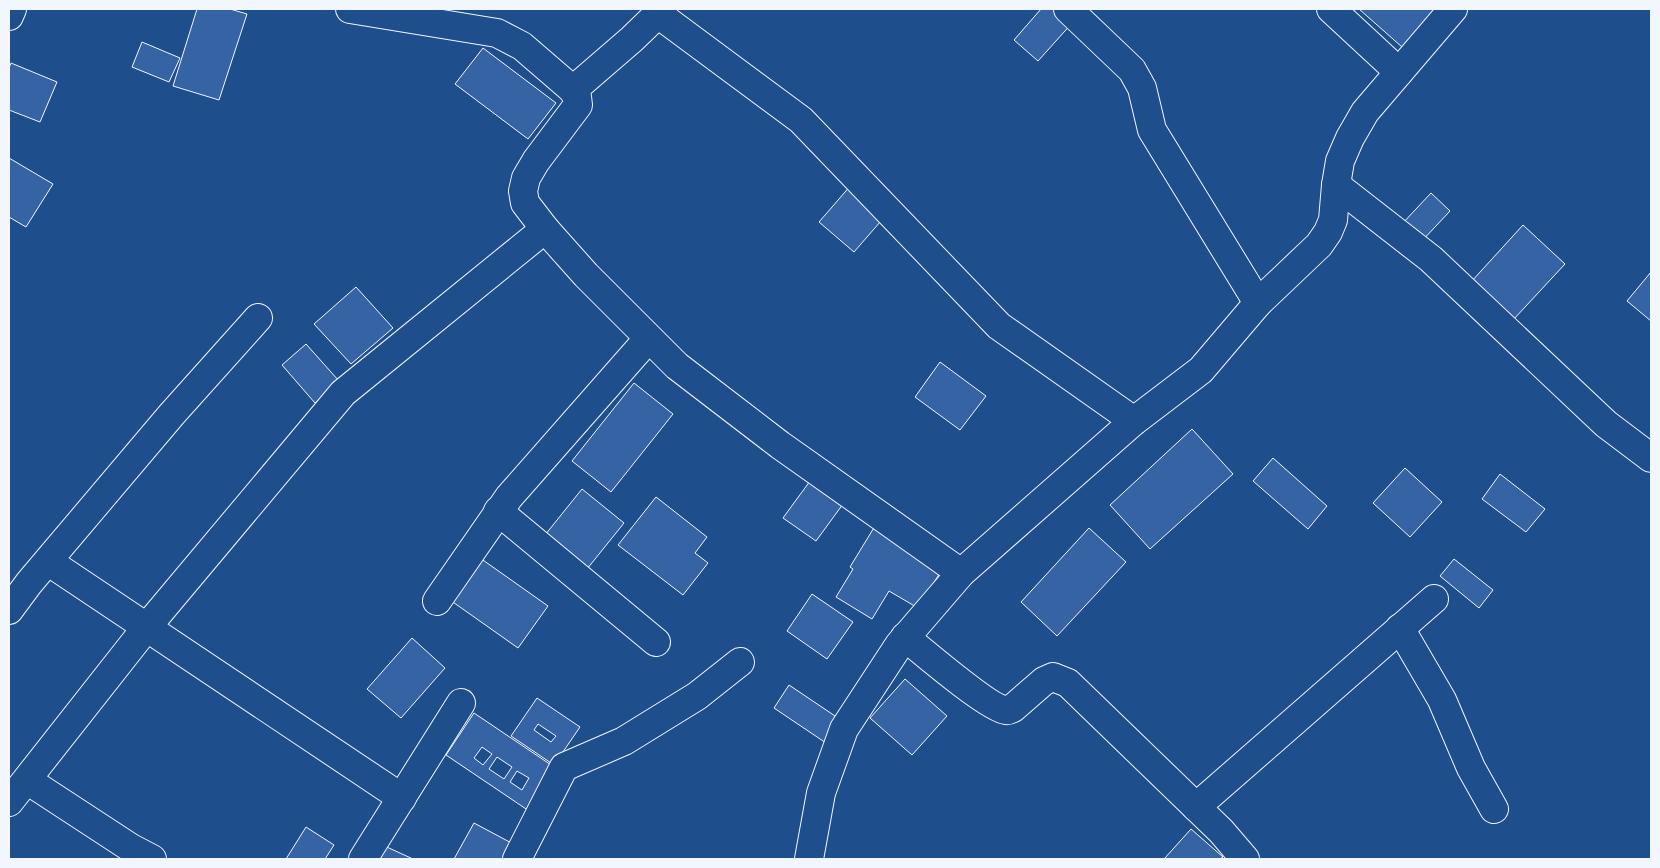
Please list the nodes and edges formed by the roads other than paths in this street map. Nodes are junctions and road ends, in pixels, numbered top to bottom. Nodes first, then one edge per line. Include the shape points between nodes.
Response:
1 (12, 9) edge
2 (350, 9) edge
3 (467, 9) edge
4 (1068, 9) edge
5 (1453, 9) edge
6 (660, 11) edge
7 (1339, 12) edge
8 (9, 16) edge
9 (497, 33) junction
10 (1399, 72) junction
11 (573, 90) junction
12 (1336, 185) junction
13 (544, 229) junction
14 (1258, 303) junction
15 (258, 318) dead end
16 (648, 339) junction
17 (1134, 421) junction
18 (1651, 458) edge
19 (498, 511) junction
20 (49, 562) junction
21 (960, 574) junction
22 (1434, 599) dead end
23 (436, 601) dead end
24 (9, 610) edge
25 (146, 628) junction
26 (1400, 628) junction
27 (905, 637) junction
28 (656, 642) dead end
29 (740, 662) dead end
30 (461, 703) dead end
31 (26, 780) junction
32 (402, 798) junction
33 (9, 802) edge
34 (1196, 806) junction
35 (1494, 809) dead end
36 (152, 859) edge
37 (363, 859) edge
38 (517, 859) edge
39 (809, 859) edge
40 (1245, 859) edge

1 - 8 street
2 - 9 street
3 - 9 street
4 - 14 street via 1132,70 1142,88 1152,130
5 - 10 street
6 - 11 street
6 - 17 street via 802,120 999,326
7 - 10 street
9 - 11 street via 522,46
10 - 12 street via 1365,112 1350,138 1340,161
11 - 13 street via 578,104 536,161 523,191 525,203
12 - 14 street via 1333,220 1328,232 1319,245
12 - 18 street via 1431,259 1606,424
13 - 16 street
13 - 25 street via 344,393
14 - 17 street via 1201,370
15 - 20 street via 172,414
16 - 19 street
16 - 21 street via 677,366 772,439
17 - 21 street
19 - 23 street
19 - 28 street
20 - 24 street
20 - 25 street
21 - 27 street
22 - 26 street
25 - 31 street
25 - 32 street
26 - 34 street
26 - 35 street via 1442,700 1470,768
27 - 34 street via 972,690 997,708 1007,711 1044,681 1053,677 1068,683
27 - 39 street via 844,729 821,793
29 - 38 street via 697,696 624,741 564,767
30 - 32 street
31 - 33 street
31 - 36 street
32 - 37 street
34 - 40 street

